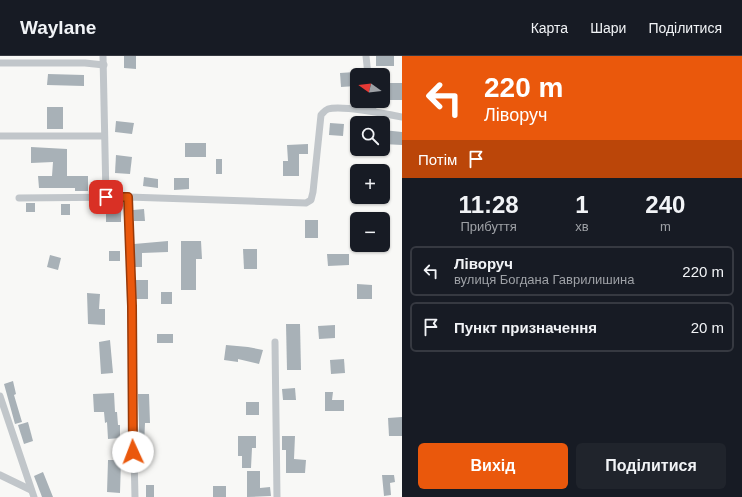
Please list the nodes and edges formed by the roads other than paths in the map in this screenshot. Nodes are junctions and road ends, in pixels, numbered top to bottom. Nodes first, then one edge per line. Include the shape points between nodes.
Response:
1 (103, 56) edge
2 (366, 56) edge
3 (0, 63) edge
4 (104, 65) junction
5 (367, 68) edge
6 (373, 108) edge
7 (373, 111) junction
8 (402, 117) edge
9 (0, 136) edge
10 (104, 136) junction
11 (106, 197) junction
12 (128, 197) junction
13 (19, 198) dead end
14 (275, 342) dead end
15 (0, 396) edge
16 (0, 475) edge
17 (33, 494) edge
18 (135, 497) edge
19 (277, 497) edge

1 - 4 street
2 - 5 street
3 - 4 street
4 - 10 street
6 - 7 street
7 - 8 street
7 - 12 street via 333,108 326,109 321,115 313,192 311,200 306,203
9 - 10 street
10 - 11 street
11 - 12 street
11 - 13 street
12 - 18 street
14 - 19 street
15 - 17 street
16 - 17 street

